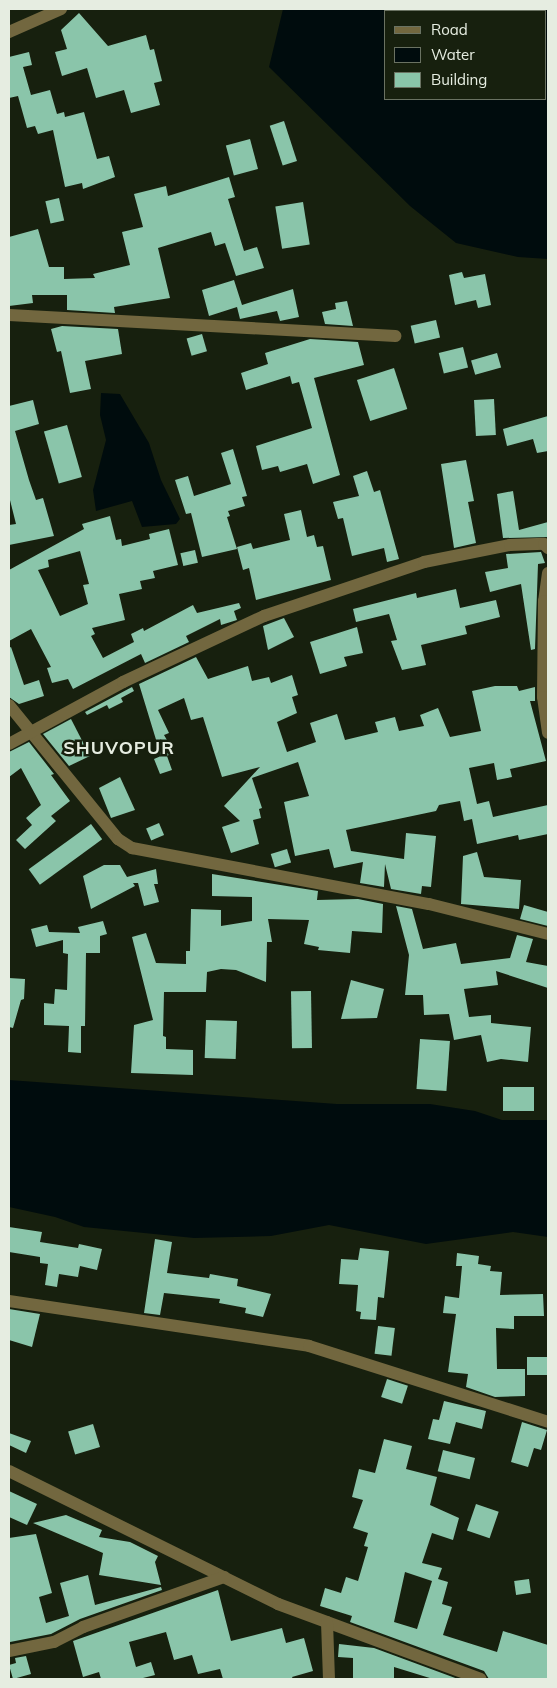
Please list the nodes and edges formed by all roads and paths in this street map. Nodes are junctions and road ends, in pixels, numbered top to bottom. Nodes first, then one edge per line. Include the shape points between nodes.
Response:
1 (61, 9) edge
2 (9, 32) edge
3 (9, 315) edge
4 (395, 336) dead end
5 (548, 548) edge
6 (548, 573) edge
7 (9, 705) edge
8 (30, 733) junction
9 (548, 733) edge
10 (9, 744) edge
11 (548, 934) edge
12 (9, 1301) edge
13 (548, 1422) edge
14 (9, 1471) edge
15 (224, 1578) junction
16 (327, 1622) junction
17 (9, 1651) edge
18 (329, 1679) edge
19 (481, 1679) edge

1 - 2 street
3 - 4 street
5 - 8 street via 544,544 510,545 424,562 264,616 123,682
6 - 9 street via 544,601 543,697
7 - 8 street
8 - 10 street
8 - 11 street via 118,839 132,848 429,904
12 - 13 street via 308,1346
14 - 15 street
15 - 16 street via 278,1604
15 - 17 street via 83,1627 54,1642
16 - 18 street
16 - 19 street

